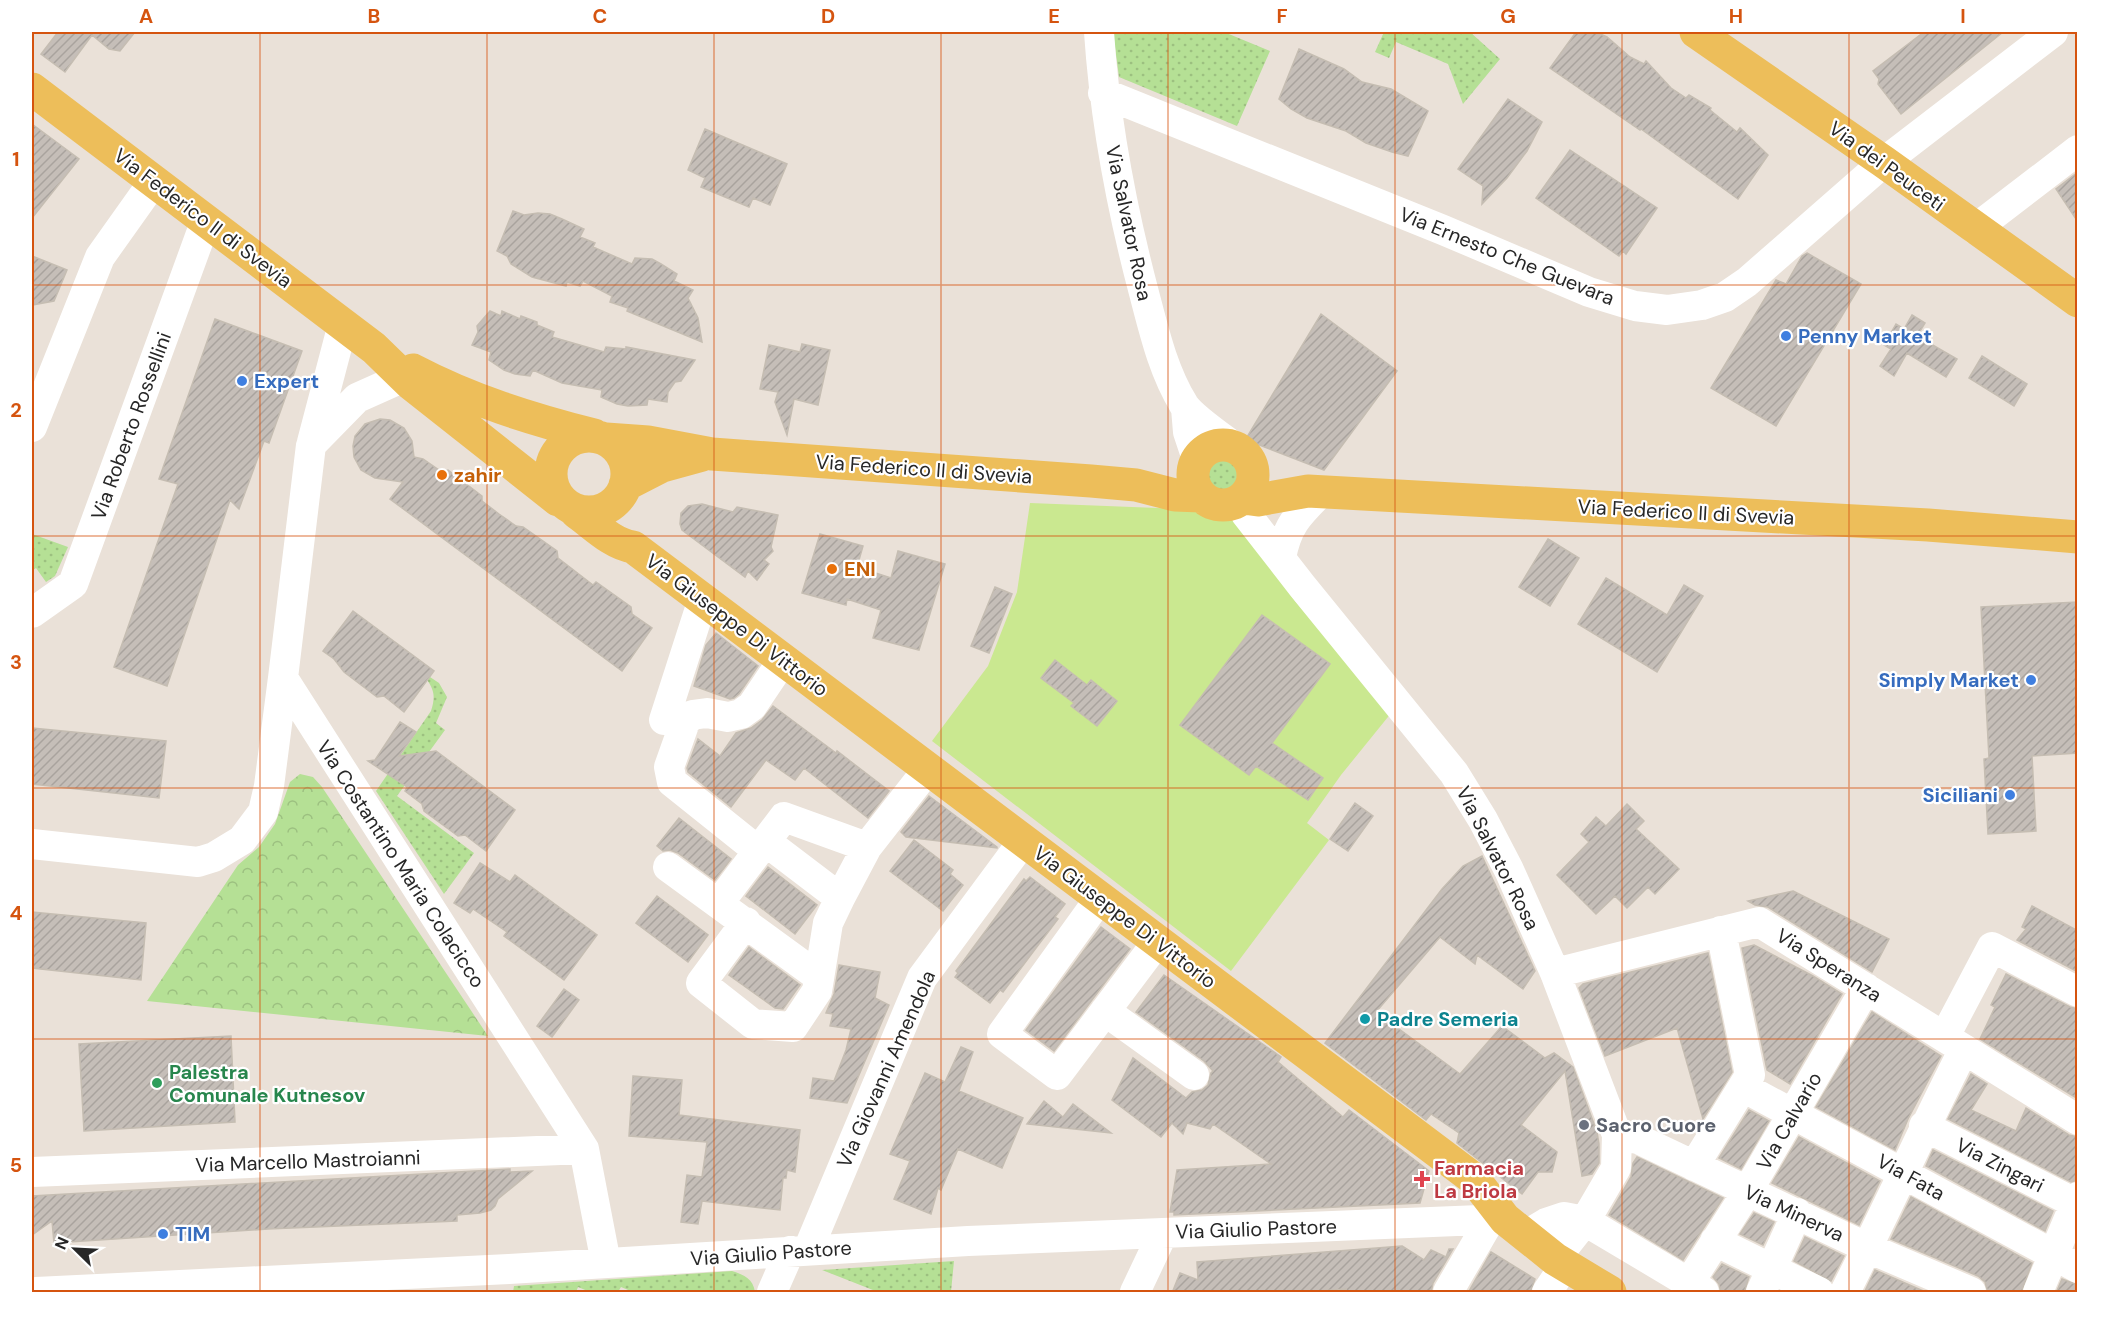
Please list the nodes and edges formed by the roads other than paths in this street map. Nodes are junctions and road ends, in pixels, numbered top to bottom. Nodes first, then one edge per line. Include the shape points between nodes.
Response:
1 (1099, 32) edge
2 (1696, 32) edge
3 (2053, 32) edge
4 (32, 89) edge
5 (1103, 93) junction
6 (2078, 150) edge
7 (1884, 162) junction
8 (154, 181) junction
9 (206, 220) junction
10 (1975, 229) junction
11 (2078, 301) edge
12 (343, 324) junction
13 (374, 348) junction
14 (404, 377) junction
15 (1186, 408) junction
16 (32, 427) edge
17 (600, 437) junction
18 (311, 445) junction
19 (1237, 448) junction
20 (712, 454) junction
21 (1196, 462) junction
22 (1136, 485) junction
23 (623, 488) junction
24 (1315, 492) junction
25 (1201, 496) junction
26 (1242, 499) junction
27 (567, 506) junction
28 (2073, 536) edge
29 (633, 547) junction
30 (1281, 558) junction
31 (703, 599) junction
32 (32, 613) edge
33 (783, 660) junction
34 (283, 678) junction
35 (664, 720) dead end
36 (928, 769) junction
37 (1024, 840) junction
38 (32, 844) edge
39 (761, 846) junction
40 (867, 847) junction
41 (668, 867) dead end
42 (840, 898) junction
43 (1100, 898) junction
44 (719, 903) junction
45 (746, 922) junction
46 (1721, 931) junction
47 (1158, 941) junction
48 (1555, 973) junction
49 (819, 977) junction
50 (1866, 988) junction
51 (2078, 993) edge
52 (1105, 1011) junction
53 (1954, 1042) junction
54 (1194, 1075) dead end
55 (1743, 1088) junction
56 (1793, 1114) junction
57 (2078, 1120) edge
58 (1924, 1126) junction
59 (1617, 1135) junction
60 (584, 1149) junction
61 (1694, 1166) junction
62 (32, 1172) edge
63 (1903, 1172) junction
64 (1747, 1192) junction
65 (2075, 1206) edge
66 (1797, 1213) junction
67 (1584, 1221) junction
68 (1507, 1225) junction
69 (1163, 1233) junction
70 (1714, 1240) junction
71 (1868, 1248) junction
72 (799, 1251) junction
73 (1560, 1262) junction
74 (2066, 1262) edge
75 (606, 1263) junction
76 (507, 1281) edge
77 (1766, 1281) edge
78 (1696, 1288) edge
79 (36, 1293) edge
80 (772, 1293) edge
81 (1135, 1293) edge
82 (1448, 1293) edge
83 (1547, 1293) edge
84 (1610, 1293) edge
85 (1819, 1293) edge
86 (1845, 1293) edge
87 (1971, 1293) edge
88 (2038, 1293) edge

1 - 5 street, Via Salvator Rosa
2 - 7 main road, Via dei Peuceti
3 - 7 street, Via Ernesto Che Guevara
4 - 8 main road, Via Federico II di Svevia
5 - 7 street, Via Ernesto Che Guevara via 1589,292 1635,306 1666,310 1702,305 1740,287
5 - 15 street, Via Salvator Rosa via 1121,202 1140,276 1165,366
6 - 10 street
7 - 10 main road, Via dei Peuceti
8 - 9 main road, Via Federico II di Svevia
8 - 16 street via 100,257
9 - 12 main road, Via Federico II di Svevia
9 - 32 street, Via Roberto Rossellini via 73,584
10 - 11 main road, Via dei Peuceti
12 - 13 main road, Via Federico II di Svevia
12 - 18 street
13 - 14 main road, Via Federico II di Svevia
13 - 17 main road, Via Federico II di Svevia via 491,405
14 - 18 street via 357,398
14 - 27 main road, Via Federico II di Svevia
15 - 19 street
15 - 21 street
17 - 20 main road, Via Federico II di Svevia
17 - 23 main road via 616,445 624,456 627,474
17 - 27 main road via 578,436 562,446 554,458 551,486
18 - 34 street
19 - 21 main road via 1213,446
19 - 24 main road
19 - 26 main road via 1251,462 1253,470 1251,485
20 - 22 main road, Via Federico II di Svevia
20 - 23 main road, Via Federico II di Svevia via 662,466
21 - 22 main road via 1169,476
21 - 25 main road via 1193,481
22 - 25 main road via 1175,495
23 - 27 main road via 604,510 590,513
23 - 29 main road via 622,509
24 - 26 main road, Via Federico II di Svevia
24 - 28 main road, Via Federico II di Svevia
24 - 30 street via 1285,536
25 - 26 main road via 1224,506
26 - 30 street, Via Salvator Rosa via 1246,514
27 - 29 main road, Via Giuseppe Di Vittorio via 615,540
29 - 31 main road, Via Giuseppe Di Vittorio
30 - 48 street, Via Salvator Rosa via 1454,773 1509,870
31 - 33 main road, Via Giuseppe Di Vittorio
31 - 35 street
33 - 36 main road, Via Giuseppe Di Vittorio
33 - 39 street via 752,706 741,714 692,715 685,722 669,766 672,782
34 - 38 street via 263,812 242,840 198,862
34 - 60 street, Via Costantino Maria Colacicco
36 - 37 main road, Via Giuseppe Di Vittorio
36 - 40 street
37 - 43 main road, Via Giuseppe Di Vittorio
37 - 72 street, Via Giovanni Amendola via 922,978
39 - 40 street via 784,817
39 - 42 street
39 - 44 street
40 - 42 street
41 - 44 street
42 - 49 street via 828,923
43 - 47 main road, Via Giuseppe Di Vittorio
43 - 52 street via 1002,1034 1057,1075
44 - 45 street
45 - 49 street
45 - 49 street via 701,983 753,1023 794,1028 817,991
46 - 48 street, Via Speranza
46 - 50 street, Via Speranza via 1759,922
46 - 55 street via 1750,1075
47 - 52 street
47 - 68 main road, Via Giuseppe Di Vittorio via 1474,1179
48 - 59 street, Via Salvator Rosa
50 - 53 street, Via Speranza
50 - 56 street, Via Calvario
51 - 53 street via 1992,947
52 - 54 street
53 - 57 street, Via Speranza
53 - 58 street
55 - 56 street, Via Fata
55 - 61 street
56 - 63 street, Via Fata
56 - 64 street, Via Calvario
58 - 63 street
58 - 65 street, Via Zingari
59 - 61 street, Via Minerva via 1638,1139
59 - 67 street, Via Salvator Rosa via 1616,1168
60 - 62 street, Via Marcello Mastroianni
60 - 75 street, Via Costantino Maria Colacicco
61 - 64 street, Via Minerva
63 - 71 street
63 - 74 street, Via Fata
64 - 66 street, Via Minerva
64 - 70 street, Via Calvario
65 - 74 street
66 - 71 street, Via Minerva
66 - 77 street
67 - 68 street via 1564,1217 1546,1223
67 - 73 street, Via Salvator Rosa
67 - 78 street
68 - 69 street, Via Giulio Pastore
68 - 73 main road, Via Giuseppe Di Vittorio
68 - 82 street
69 - 72 street, Via Giulio Pastore
69 - 81 street
70 - 77 street
70 - 78 street, Via Calvario
71 - 86 street
71 - 87 street, Via Minerva
72 - 75 street, Via Giulio Pastore
72 - 80 street, Via Giovanni Amendola
73 - 83 street, Via Salvator Rosa
73 - 84 main road, Via Giuseppe Di Vittorio
74 - 88 street
75 - 76 street, Via Giulio Pastore
76 - 79 street, Via Giulio Pastore
77 - 85 street

